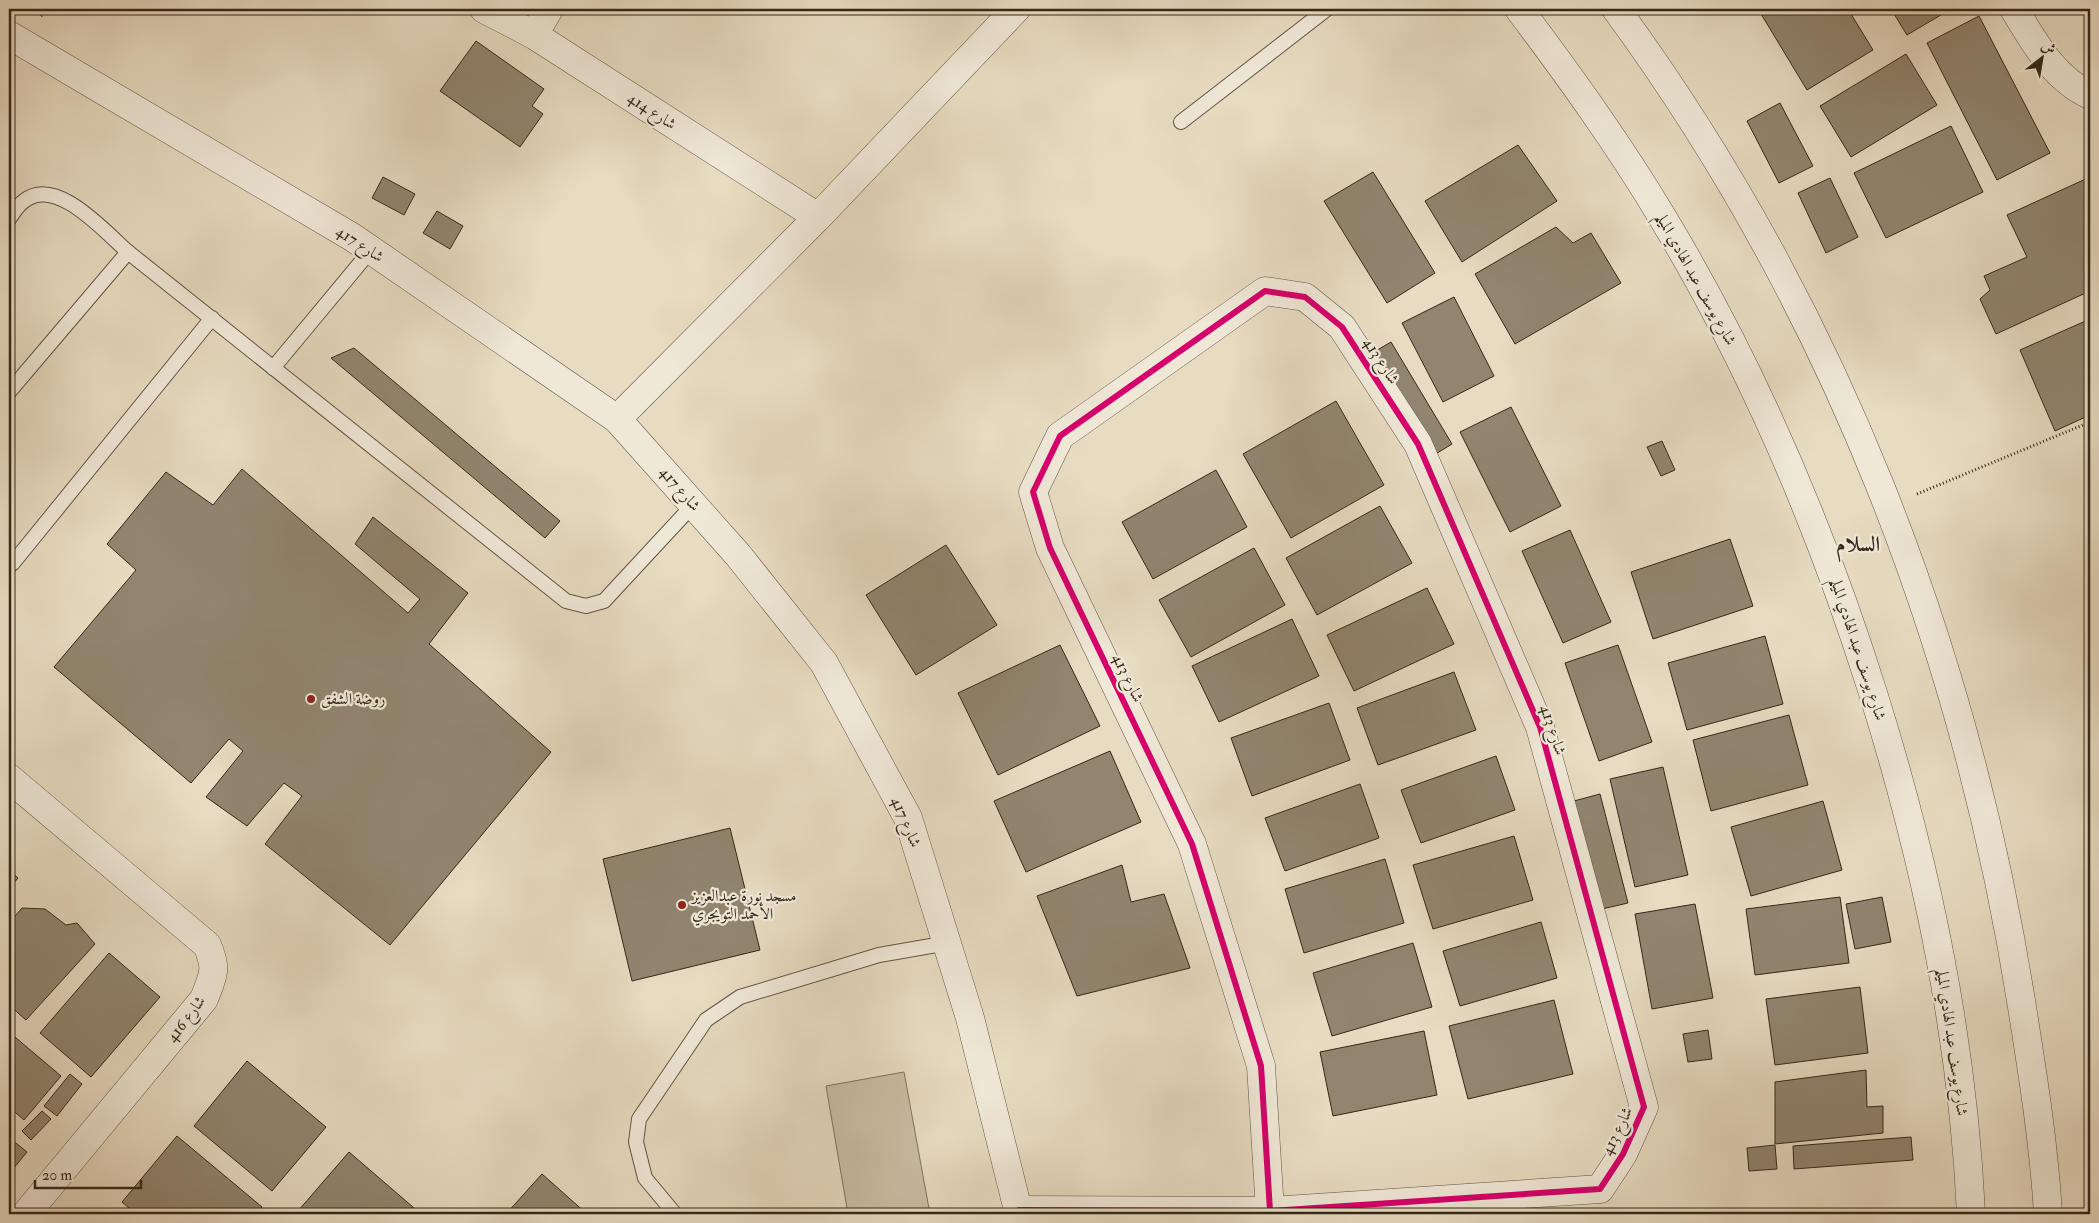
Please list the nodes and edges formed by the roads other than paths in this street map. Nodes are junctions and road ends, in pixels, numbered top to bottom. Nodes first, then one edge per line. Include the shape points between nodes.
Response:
1 (484, 9) edge
2 (549, 9) edge
3 (1016, 9) edge
4 (1327, 9) edge
5 (1519, 9) edge
6 (1616, 9) edge
7 (2014, 9) edge
8 (9, 35) edge
9 (534, 35) junction
10 (2090, 95) edge
11 (1181, 122) dead end
12 (818, 217) junction
13 (9, 219) edge
14 (371, 250) junction
15 (128, 252) junction
16 (212, 318) junction
17 (273, 368) junction
18 (9, 392) edge
19 (617, 419) junction
20 (694, 505) junction
21 (9, 566) edge
22 (9, 778) edge
23 (948, 943) junction
24 (1270, 1211) junction
25 (1019, 1212) edge
26 (26, 1214) edge
27 (675, 1214) edge
28 (1971, 1214) edge
29 (2048, 1214) edge

1 - 9 street, شارع 414
2 - 9 street
3 - 12 street
4 - 11 lane
5 - 28 street, شارع يوسف عبد الهادي الميلم via 1611,137 1664,219 1758,395 1827,557 1891,750 1919,859 1942,968 1960,1078
6 - 29 street via 1691,119 1748,214 1838,386 1889,506 1934,632 1960,717 1984,814 2014,961 2038,1107
7 - 10 street via 2036,45 2058,72 2071,86
8 - 14 street, شارع 417
9 - 12 street, شارع 414
12 - 19 street
13 - 15 lane via 24,200 40,194 58,196 70,202
14 - 17 lane
14 - 19 street, شارع 417
15 - 16 lane
15 - 18 lane
16 - 17 lane
16 - 21 lane
17 - 20 lane via 566,601 586,606 604,601
19 - 20 street, شارع 417
20 - 23 street, شارع 417 via 824,663 908,818
22 - 26 street, شارع 416 via 207,945 214,962 204,999
23 - 25 street, شارع 417
23 - 27 lane via 879,955 740,997 706,1020 639,1119 636,1142 644,1178
24 - 24 street, شارع 413 via 1600,1189 1624,1154 1644,1107 1540,727 1418,444 1342,327 1305,297 1265,292 1060,436 1033,492 1050,548 1192,844 1261,1066
24 - 25 street, شارع 413

